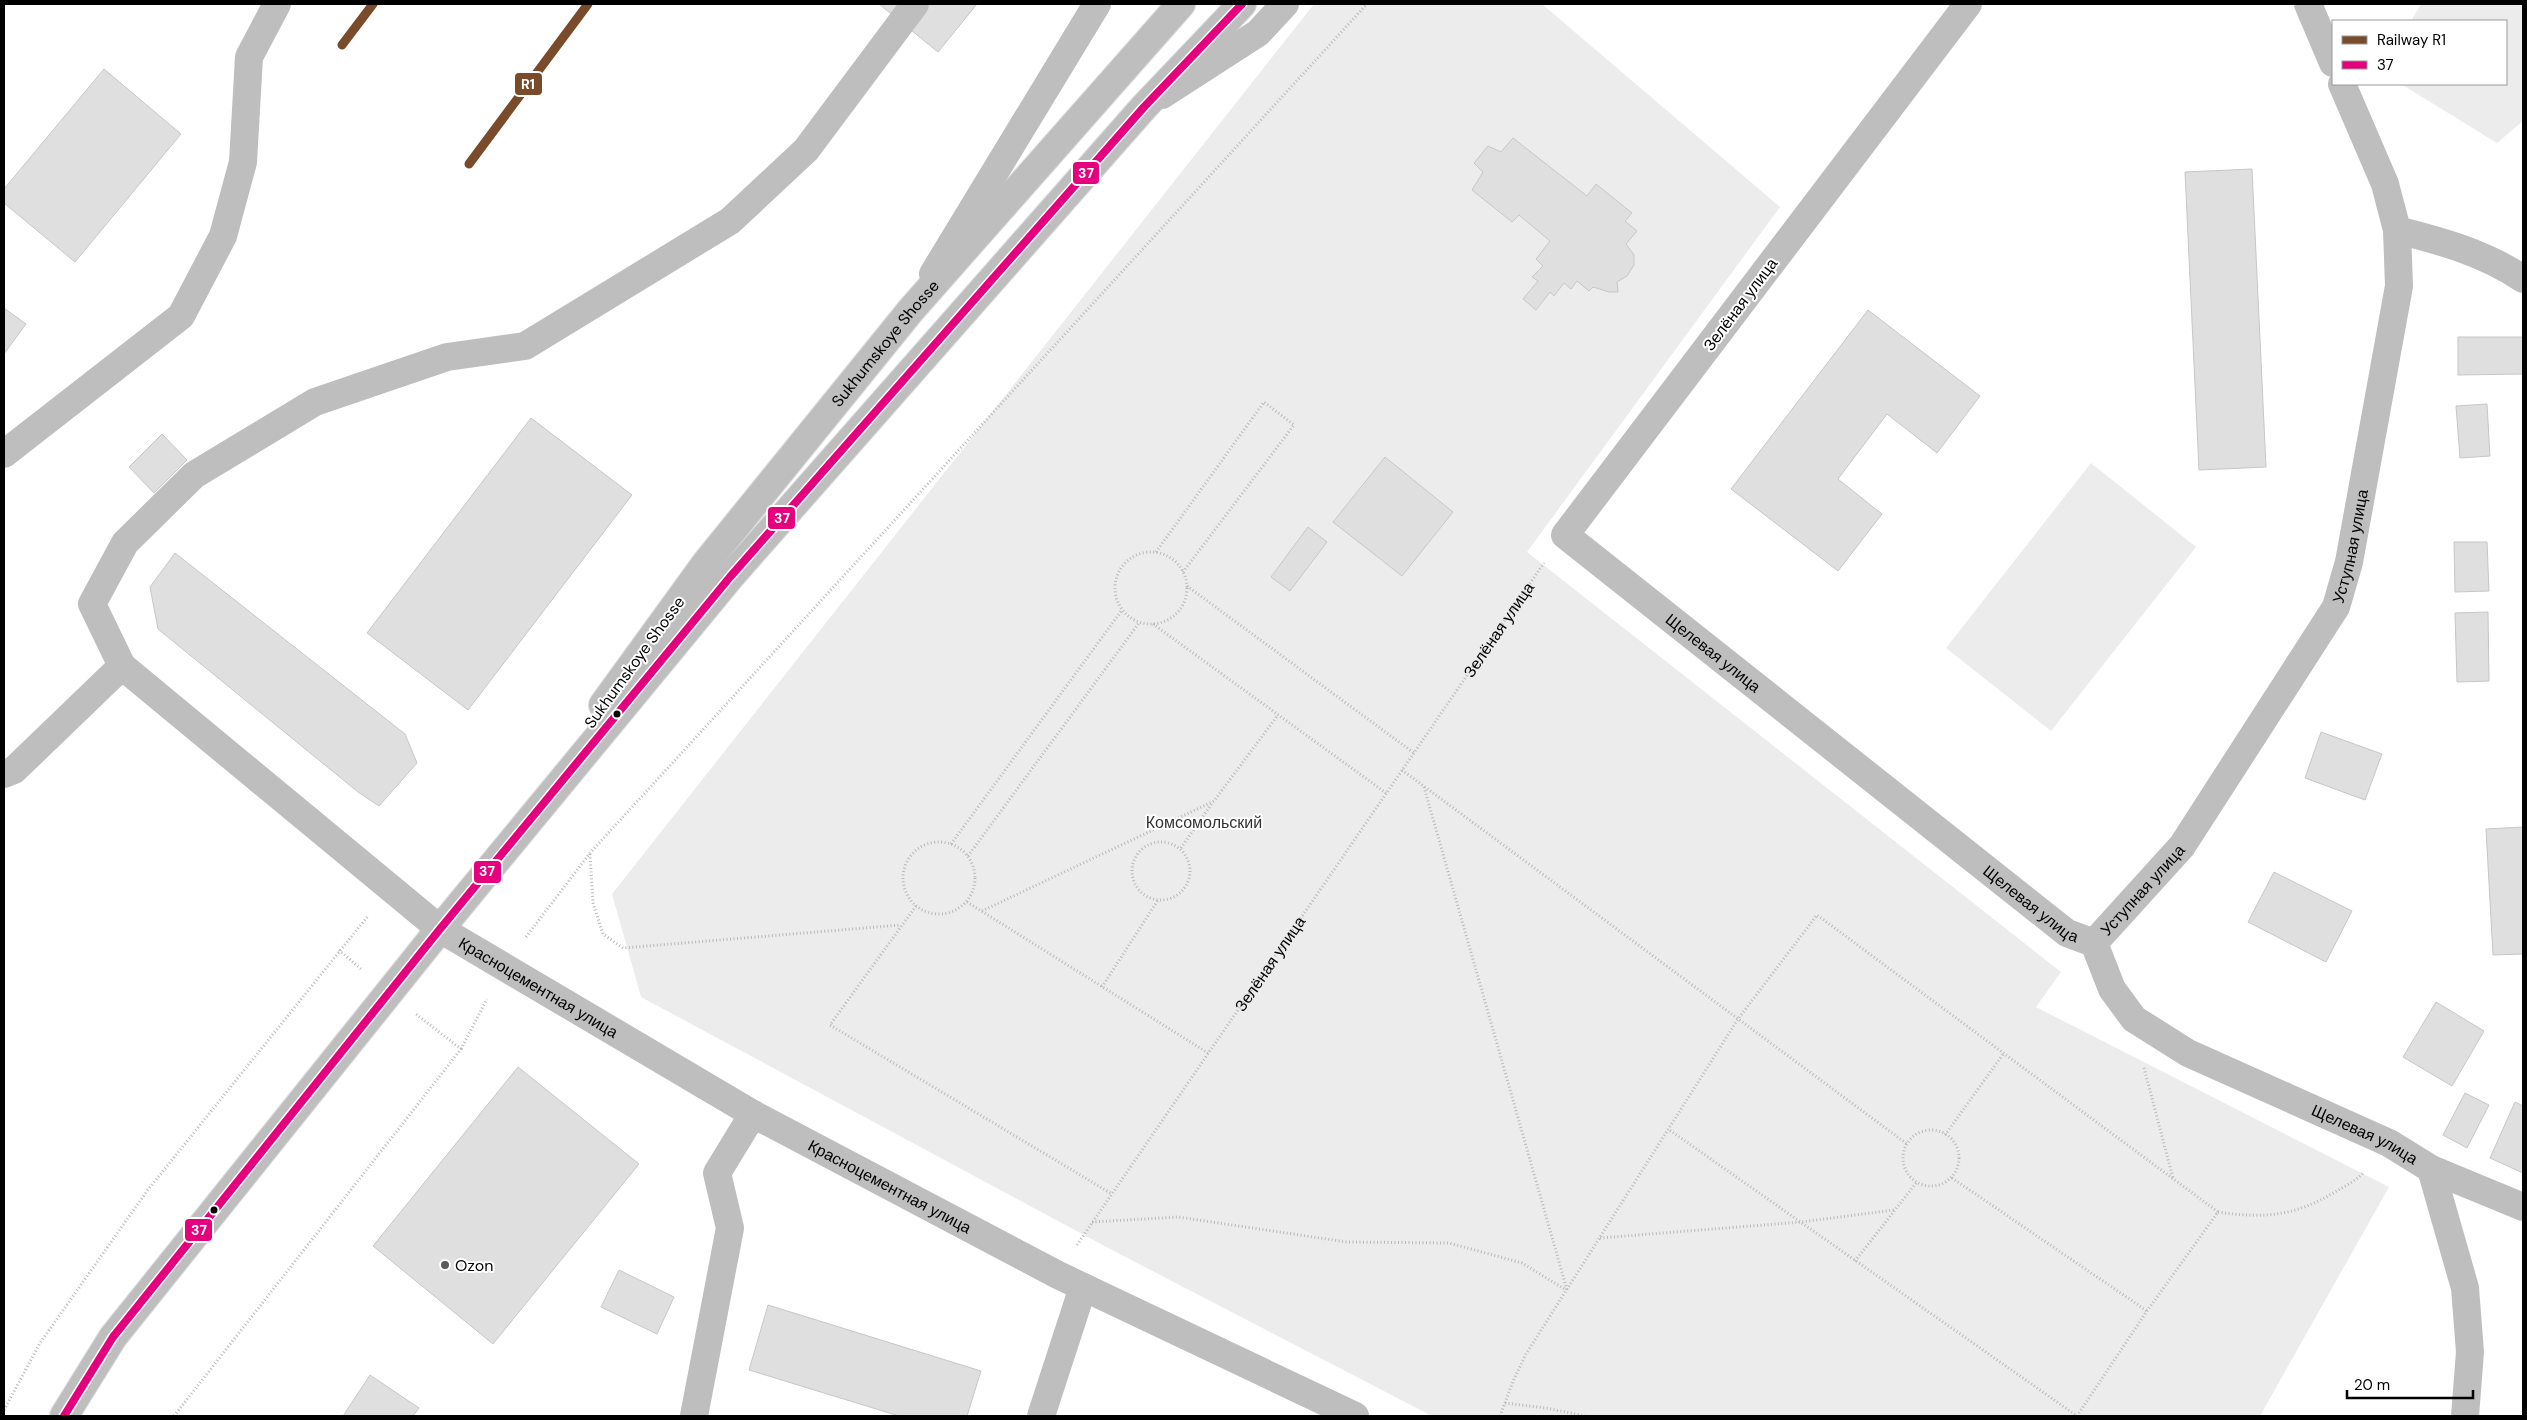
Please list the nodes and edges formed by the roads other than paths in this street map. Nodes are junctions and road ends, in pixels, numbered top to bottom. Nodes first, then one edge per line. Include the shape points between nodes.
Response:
1 (277, 4) edge
2 (915, 4) edge
3 (1097, 4) edge
4 (1181, 4) edge
5 (1242, 4) edge
6 (1285, 4) edge
7 (1968, 4) edge
8 (2308, 4) edge
9 (2332, 61) edge
10 (2342, 85) edge
11 (1144, 107) junction
12 (2397, 230) junction
13 (2523, 279) edge
14 (911, 310) junction
15 (4, 454) edge
16 (1565, 535) joint
17 (122, 666) junction
18 (4, 774) edge
19 (440, 929) junction
20 (2094, 943) junction
21 (753, 1114) junction
22 (2431, 1168) junction
23 (2523, 1207) edge
24 (1083, 1287) junction
25 (64, 1416) edge
26 (694, 1416) edge
27 (1041, 1416) edge
28 (1355, 1416) edge
29 (2465, 1416) edge

1 - 15 main road via 249,57 243,162 223,236 181,316
2 - 17 main road via 806,150 730,221 525,346 447,356 315,402 194,475 126,543 92,604
3 - 14 main road
4 - 14 main road, Sukhumskoye Shosse
5 - 11 main road
6 - 11 main road via 1258,33
7 - 16 main road, Зелёная улица
8 - 9 main road
10 - 12 main road, Уступная улица via 2385,184
11 - 19 main road via 730,577
12 - 13 main road via 2451,244
12 - 20 main road, Уступная улица via 2399,286 2349,562 2336,607 2182,846
14 - 19 main road, Sukhumskoye Shosse via 706,563
16 - 20 main road, Щелевая улица via 2067,933
17 - 18 main road via 14,770
17 - 19 main road, Красноцементная улица
19 - 21 main road, Красноцементная улица
19 - 25 main road, Sukhumskoye Shosse via 113,1337
20 - 22 main road, Щелевая улица via 2112,989 2134,1019 2153,1032 2188,1053 2389,1143
21 - 24 main road, Красноцементная улица
21 - 26 main road via 717,1173 730,1228
22 - 23 main road, Щелевая улица
22 - 29 main road via 2465,1288 2470,1352
24 - 27 main road
24 - 28 main road, Красноцементная улица

